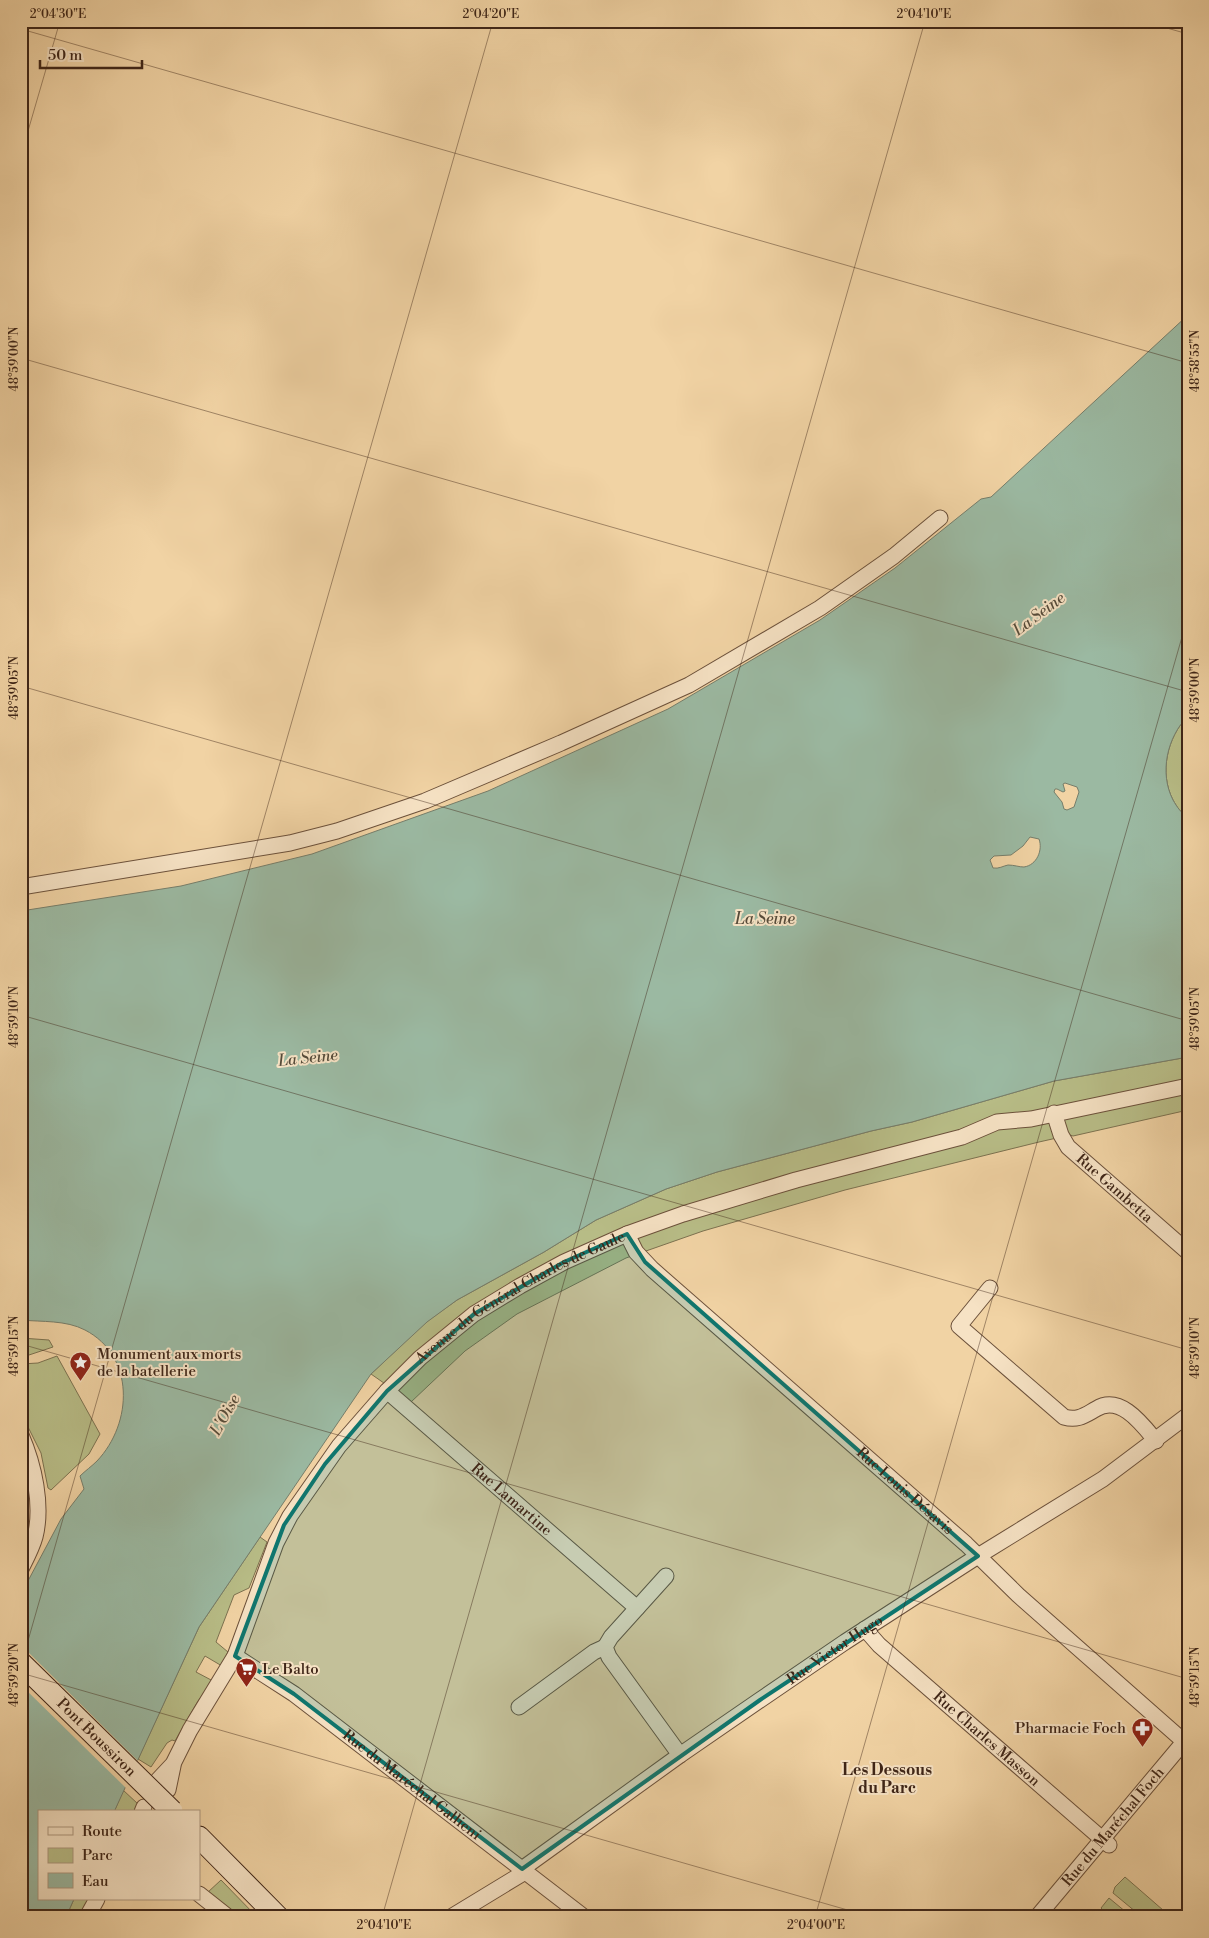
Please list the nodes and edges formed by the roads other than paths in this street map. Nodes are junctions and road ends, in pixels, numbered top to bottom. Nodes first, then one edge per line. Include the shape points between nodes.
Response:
1 (940, 518) dead end
2 (21, 887) edge
3 (1188, 1086) edge
4 (1054, 1113) junction
5 (628, 1234) junction
6 (1188, 1252) edge
7 (990, 1288) dead end
8 (387, 1391) junction
9 (1188, 1415) edge
10 (21, 1435) edge
11 (1156, 1441) junction
12 (978, 1556) junction
13 (21, 1569) edge
14 (666, 1576) dead end
15 (637, 1608) junction
16 (865, 1629) junction
17 (605, 1647) junction
18 (235, 1656) junction
19 (21, 1663) edge
20 (519, 1706) dead end
21 (1187, 1744) edge
22 (680, 1755) junction
23 (163, 1785) dead end
24 (171, 1810) edge
25 (200, 1838) edge
26 (1106, 1842) junction
27 (524, 1870) junction
28 (200, 1895) edge
29 (96, 1900) edge
30 (271, 1909) edge
31 (87, 1917) edge
32 (228, 1917) edge
33 (282, 1917) edge
34 (451, 1917) edge
35 (584, 1917) edge
36 (1037, 1917) edge
37 (1048, 1917) edge

1 - 2 street via 894,556 820,608 689,685 424,801 337,831 290,843
3 - 4 street, Avenue du Général Charles de Gaule
4 - 5 street, Avenue du Général Charles de Gaule via 1031,1119 1012,1129 962,1137 796,1180
4 - 6 street, Rue Gambetta via 1068,1147
5 - 8 street, Avenue du Général Charles de Gaule via 564,1262 474,1314 420,1358
5 - 12 street, Rue Louis Désavis via 644,1262
7 - 11 street via 958,1326 1061,1416 1080,1418 1103,1405 1115,1404
8 - 15 street, Rue Lamartine
8 - 18 street, Avenue du Général Charles de Gaule via 325,1464 284,1525
9 - 11 street, Rue Victor Hugo
10 - 13 street via 36,1480 37,1497 35,1537
11 - 12 street, Rue Victor Hugo via 1103,1479
12 - 16 street, Rue Victor Hugo
12 - 21 street, Rue Louis Désavis
14 - 15 street
15 - 17 street
16 - 22 street, Rue Victor Hugo
16 - 26 street, Rue Charles Masson via 879,1645
17 - 20 street
17 - 22 street
18 - 23 street, Avenue du Général Charles de Gaule via 190,1730
18 - 27 street, Rue du Maréchal Gallieni via 294,1694
19 - 24 main road, Pont Boussiron, bridge
21 - 26 street, Rue du Maréchal Foch
22 - 27 street, Rue Victor Hugo
25 - 30 main road
26 - 36 street, Rue du Maréchal Foch
26 - 37 street, Rue du Maréchal Foch
27 - 34 street, Rue Victor Hugo
27 - 35 street, Rue du Maréchal Gallieni
28 - 32 street
29 - 31 street
30 - 33 main road

